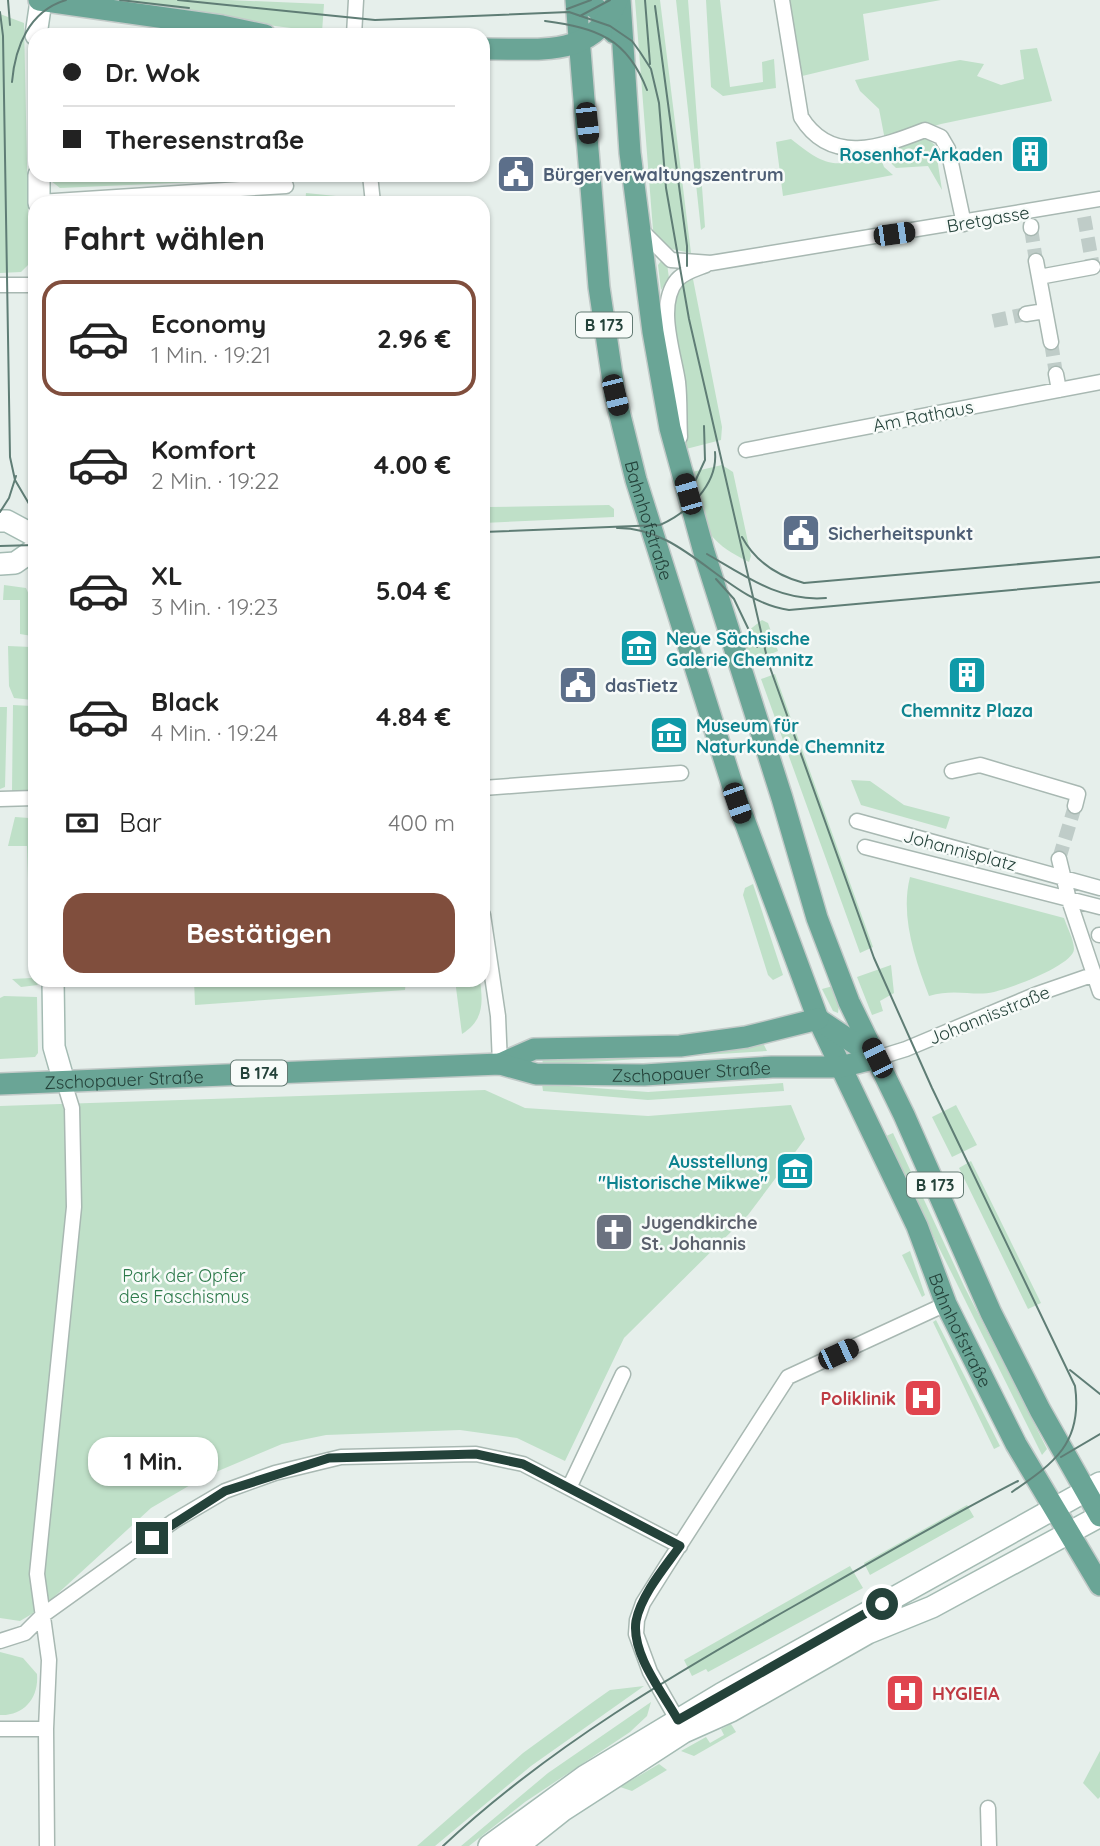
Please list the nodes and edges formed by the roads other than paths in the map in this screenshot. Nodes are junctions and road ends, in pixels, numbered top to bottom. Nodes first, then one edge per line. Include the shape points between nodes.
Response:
1 (40, 0) edge
2 (356, 0) edge
3 (576, 0) edge
4 (582, 0) edge
5 (619, 0) edge
6 (782, 0) edge
7 (607, 21) junction
8 (37, 28) edge
9 (232, 28) edge
10 (354, 28) edge
11 (579, 43) junction
12 (490, 49) edge
13 (622, 49) junction
14 (286, 186) dead end
15 (141, 196) edge
16 (1100, 199) edge
17 (964, 224) junction
18 (639, 228) junction
19 (1036, 261) tunnel mouth
20 (711, 263) junction
21 (1093, 267) dead end
22 (1039, 277) junction
23 (0, 285) edge
24 (28, 285) edge
25 (1045, 311) junction
26 (1026, 314) tunnel mouth
27 (1051, 342) tunnel mouth
28 (1056, 374) tunnel mouth
29 (1100, 382) edge
30 (1059, 390) junction
31 (746, 450) dead end
32 (680, 467) junction
33 (0, 521) edge
34 (28, 532) edge
35 (28, 554) edge
36 (0, 564) edge
37 (952, 771) dead end
38 (681, 773) dead end
39 (490, 787) edge
40 (28, 798) edge
41 (0, 799) edge
42 (1075, 806) dead end
43 (857, 821) dead end
44 (866, 847) dead end
45 (1059, 859) tunnel mouth
46 (1063, 878) junction
47 (1100, 888) edge
48 (1069, 900) junction
49 (1100, 906) edge
50 (490, 962) edge
51 (1092, 975) junction
52 (53, 987) edge
53 (1100, 992) edge
54 (849, 1002) junction
55 (818, 1019) junction
56 (849, 1039) junction
57 (881, 1056) junction
58 (500, 1064) junction
59 (840, 1067) junction
60 (64, 1082) junction
61 (0, 1084) edge
62 (946, 1304) junction
63 (622, 1374) dead end
64 (1093, 1487) edge
65 (569, 1488) junction
66 (1053, 1509) junction
67 (1100, 1516) edge
68 (1068, 1532) junction
69 (680, 1546) junction
70 (1100, 1585) edge
71 (43, 1615) junction
72 (0, 1641) edge
73 (681, 1726) junction
74 (0, 1729) edge
75 (46, 1729) junction
76 (988, 1808) dead end
77 (47, 1846) edge
78 (489, 1846) edge
79 (518, 1846) edge
80 (989, 1846) edge

1 - 8 main road
1 - 9 main road
2 - 10 street
3 - 11 main road, Bahnhofstraße / B 173
4 - 7 main road
5 - 7 main road
5 - 13 main road, Bahnhofstraße / B 173
6 - 17 street via 801,117 810,131 848,149 885,145 925,130 941,136
7 - 11 main road
7 - 13 main road
11 - 12 main road
11 - 55 main road, Bahnhofstraße / B 173 via 599,287 615,395 636,480 737,803
13 - 18 main road, Bahnhofstraße / B 173
14 - 15 street
16 - 17 street, Bretgasse
17 - 20 street, Bretgasse
18 - 20 street, Bretgasse via 671,260
18 - 32 main road, Bahnhofstraße / B 173 via 661,381
19 - 22 street
20 - 32 street, Bretgasse via 681,276 669,297
21 - 22 street
22 - 25 street
23 - 24 street
25 - 26 street
25 - 27 street
28 - 30 street
29 - 30 street, Am Rathaus
30 - 31 street, Am Rathaus
32 - 54 main road, Bahnhofstraße / B 173 via 817,918
33 - 34 main road
35 - 36 main road
37 - 42 street via 980,765 1078,794
38 - 39 street
40 - 41 street
43 - 46 street, Johannisplatz
44 - 48 street, Johannisplatz
45 - 46 street
46 - 47 street, Johannisplatz
46 - 48 street
48 - 49 street, Johannisplatz
48 - 51 street
50 - 58 street
51 - 53 street
51 - 57 street, Johannisstraße
52 - 60 main road via 54,1047
54 - 56 main road, Bahnhofstraße
54 - 57 main road, Bahnhofstraße / B 173
55 - 56 main road
55 - 58 main road, Zschopauer Straße / B 174 via 746,1037 680,1046 534,1049
55 - 59 main road, Bahnhofstraße / B 173
56 - 57 main road
56 - 59 main road, Bahnhofstraße
57 - 59 main road, Zschopauer Straße
57 - 64 main road, Bahnhofstraße / B 173 via 991,1313 1040,1410
58 - 59 main road, Zschopauer Straße / B 174 via 536,1074 596,1075
58 - 60 main road, Zschopauer Straße / B 174
59 - 62 main road, Bahnhofstraße / B 173 via 917,1226
60 - 61 main road, Zschopauer Straße / B 174
60 - 71 street via 72,1108 74,1207 37,1574
62 - 66 main road, Bahnhofstraße / B 173
62 - 69 street via 788,1377
63 - 65 street
64 - 66 main road
64 - 67 main road, Bahnhofstraße / B 173
65 - 69 street
65 - 71 street via 523,1464 476,1454 329,1458 225,1491 174,1521
66 - 68 main road, Bahnhofstraße / B 173
66 - 73 main road
67 - 68 main road
68 - 70 main road, Bahnhofstraße / B 173
68 - 73 main road via 968,1588 868,1633 731,1711
69 - 73 street via 636,1620 639,1644
71 - 72 street via 25,1633
71 - 75 street via 49,1660
73 - 78 main road via 585,1776
73 - 79 main road
74 - 75 street
75 - 77 street
76 - 80 street

